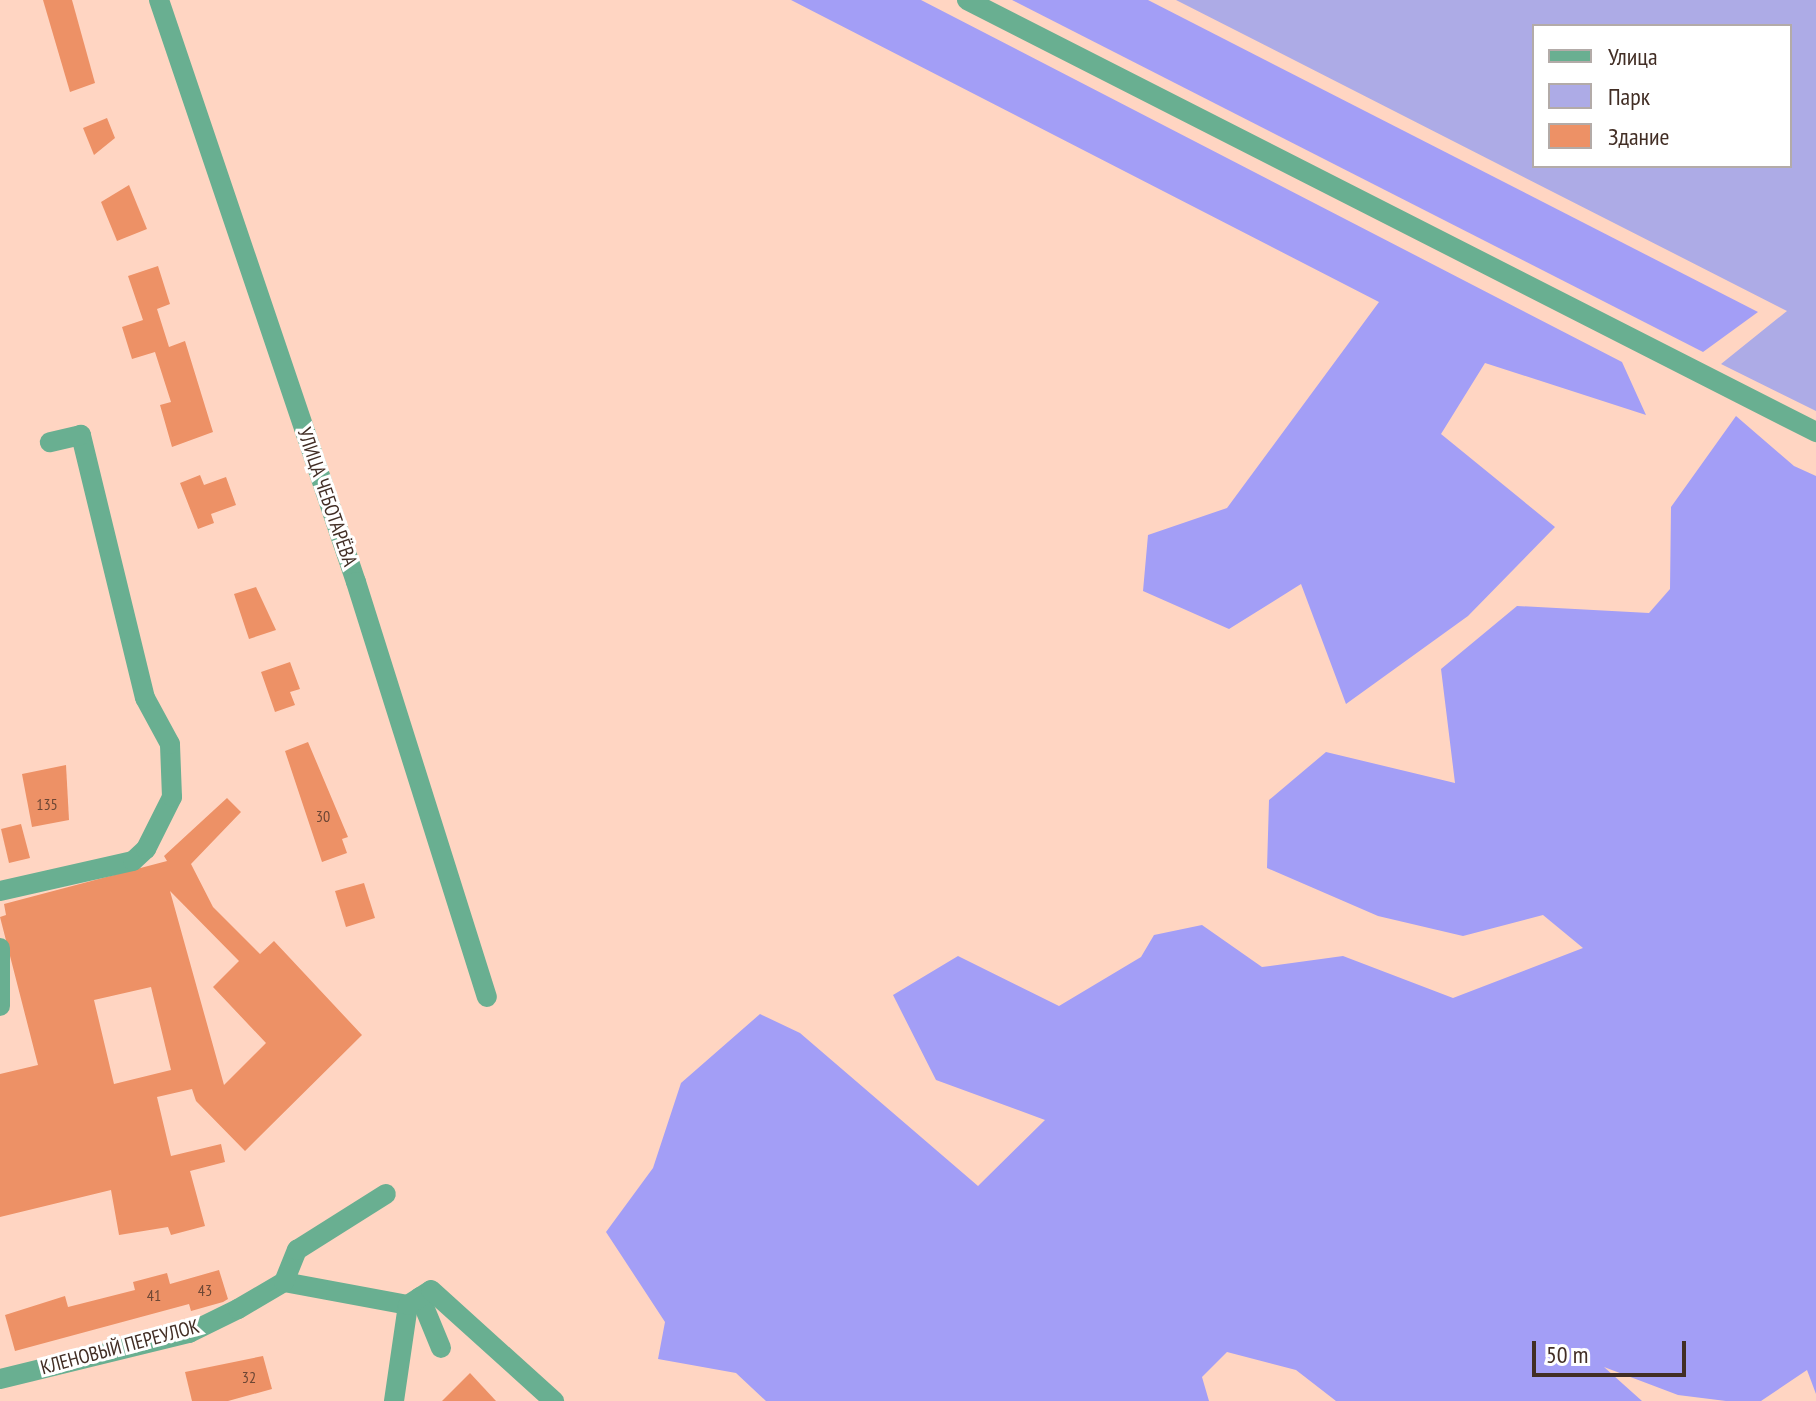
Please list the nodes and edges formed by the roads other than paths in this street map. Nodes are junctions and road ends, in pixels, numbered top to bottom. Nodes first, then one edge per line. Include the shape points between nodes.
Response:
1 (159, 0) edge
2 (967, 0) edge
3 (1816, 432) edge
4 (50, 442) dead end
5 (0, 891) edge
6 (0, 948) edge
7 (487, 997) dead end
8 (0, 1006) edge
9 (386, 1194) dead end
10 (284, 1282) junction
11 (414, 1301) junction
12 (441, 1348) dead end
13 (0, 1379) edge
14 (394, 1401) edge
15 (554, 1401) edge

1 - 7 street, УЛИЦА ЧЕБОТАРЁВА via 356,582
2 - 3 street
4 - 5 street via 81,435 145,698 170,744 172,797 133,861
6 - 8 street
9 - 10 street via 297,1250
10 - 11 street
10 - 13 street, КЛЕНОВЫЙ ПЕРЕУЛОК via 189,1333
11 - 12 street
11 - 14 street
11 - 15 street via 431,1290

